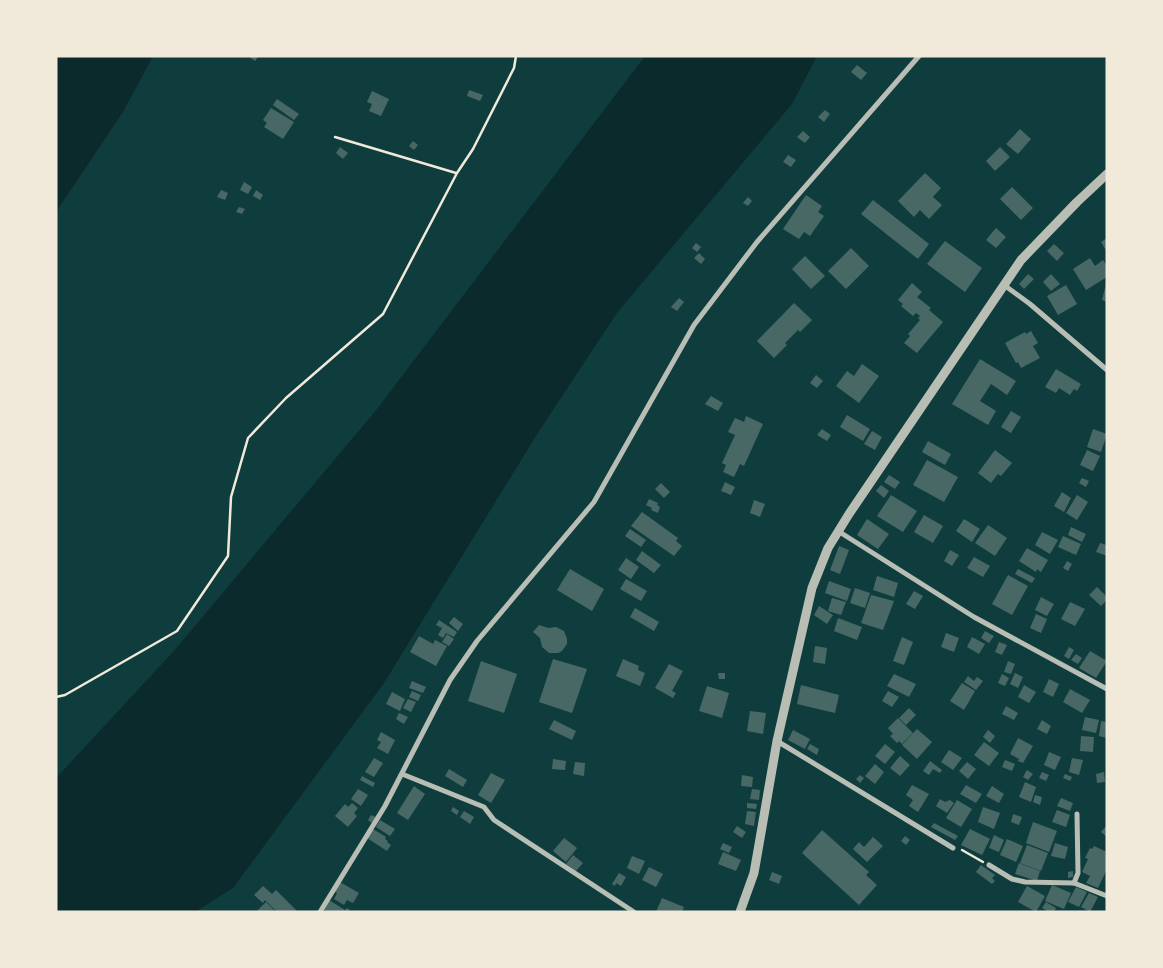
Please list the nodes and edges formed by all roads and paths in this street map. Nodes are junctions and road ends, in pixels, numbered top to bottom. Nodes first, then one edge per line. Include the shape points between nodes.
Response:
1 (516, 56) edge
2 (920, 56) edge
3 (336, 137) dead end
4 (456, 173) junction
5 (1107, 174) edge
6 (1004, 285) junction
7 (1107, 370) edge
8 (838, 531) junction
9 (1107, 689) edge
10 (56, 697) edge
11 (777, 741) junction
12 (402, 774) junction
13 (1077, 814) dead end
14 (953, 848) joint
15 (989, 865) joint
16 (1074, 883) junction
17 (1107, 896) edge
18 (320, 912) edge
19 (634, 912) edge
20 (740, 912) edge

1 - 4 path via 514,68 473,149
2 - 12 street via 757,242 694,325 594,502 477,641 450,680
3 - 4 path
4 - 10 path via 383,314 286,398 248,438 231,497 228,556 177,631
5 - 6 street via 1021,260
6 - 7 street
6 - 8 street
8 - 9 street via 974,617
8 - 11 street via 812,588
11 - 14 street
11 - 20 street via 754,873
12 - 18 street
12 - 19 street via 484,808 494,820
13 - 16 street via 1078,874
14 - 15 path via 961,849
15 - 16 street via 1012,879 1025,882
16 - 17 street

